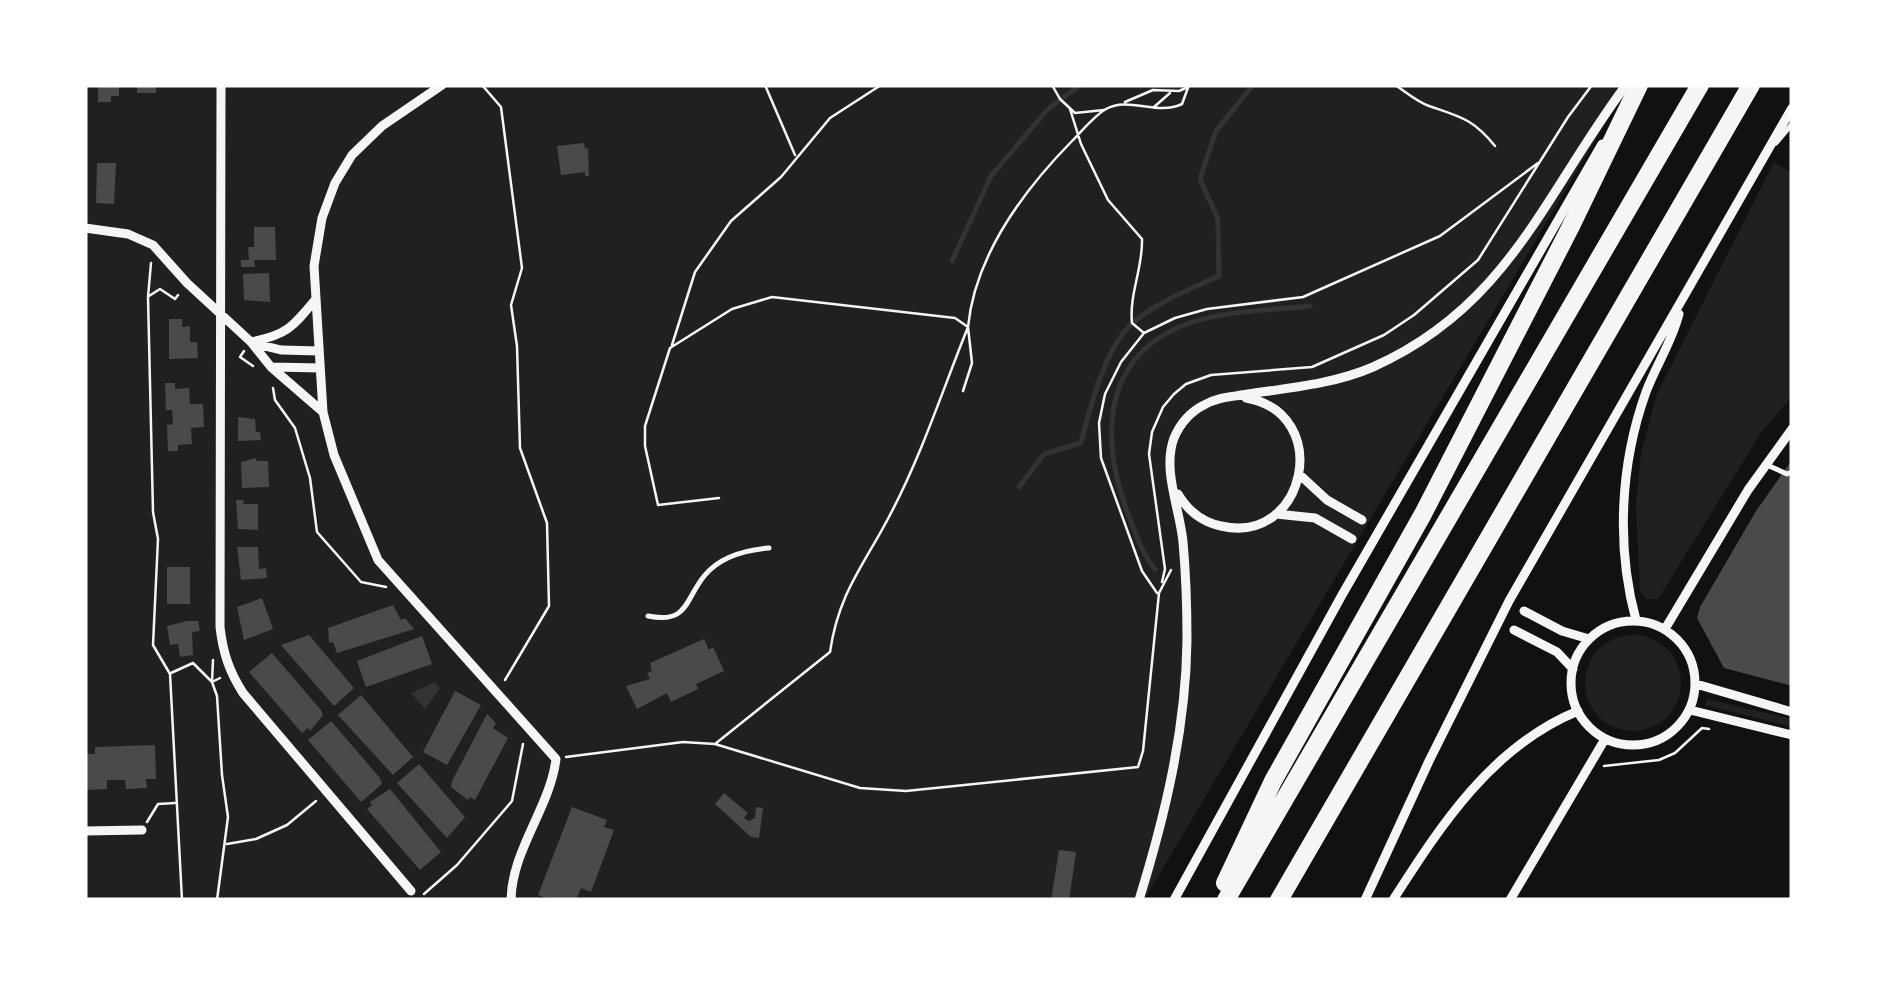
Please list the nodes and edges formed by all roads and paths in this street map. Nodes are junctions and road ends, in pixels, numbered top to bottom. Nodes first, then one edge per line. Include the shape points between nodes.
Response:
1 (222, 85) edge
2 (442, 85) edge
3 (482, 85) edge
4 (765, 85) edge
5 (881, 85) edge
6 (1052, 85) edge
7 (1395, 85) edge
8 (1592, 85) edge
9 (1626, 85) edge
10 (1637, 85) edge
11 (1700, 85) edge
12 (1752, 85) edge
13 (1189, 86) edge
14 (1171, 91) junction
15 (1123, 103) junction
16 (1152, 108) junction
17 (1792, 108) edge
18 (1070, 109) junction
19 (1106, 109) junction
20 (1792, 124) edge
21 (1078, 135) junction
22 (1495, 146) dead end
23 (796, 156) junction
24 (1764, 157) junction
25 (1543, 159) junction
26 (85, 228) edge
27 (152, 245) junction
28 (186, 283) junction
29 (148, 296) junction
30 (1683, 299) junction
31 (314, 300) junction
32 (221, 316) junction
33 (968, 328) junction
34 (1144, 333) junction
35 (251, 342) junction
36 (670, 348) junction
37 (318, 351) junction
38 (320, 368) junction
39 (267, 370) junction
40 (274, 382) dead end
41 (963, 391) dead end
42 (1237, 396) junction
43 (322, 412) junction
44 (1792, 429) edge
45 (1766, 465) junction
46 (1792, 472) edge
47 (1300, 475) junction
48 (1174, 488) junction
49 (719, 498) dead end
50 (1276, 514) junction
51 (1362, 520) dead end
52 (1182, 538) junction
53 (1352, 539) dead end
54 (769, 548) dead end
55 (390, 587) dead end
56 (1161, 590) junction
57 (1160, 597) junction
58 (1524, 611) dead end
59 (648, 616) dead end
60 (1636, 620) junction
61 (1665, 628) junction
62 (1514, 630) dead end
63 (1588, 639) junction
64 (223, 652) junction
65 (1573, 670) junction
66 (170, 674) junction
67 (230, 674) junction
68 (212, 682) junction
69 (1696, 684) junction
70 (496, 694) junction
71 (1690, 710) junction
72 (1578, 711) junction
73 (1792, 712) edge
74 (1725, 718) junction
75 (1792, 734) edge
76 (1605, 739) junction
77 (530, 741) dead end
78 (716, 744) junction
79 (560, 758) junction
80 (1586, 770) junction
81 (328, 793) junction
82 (176, 802) junction
83 (85, 822) edge
84 (142, 830) joint
85 (97, 831) junction
86 (85, 832) edge
87 (225, 844) junction
88 (414, 895) edge
89 (182, 900) edge
90 (217, 900) edge
91 (512, 900) edge
92 (1139, 900) edge
93 (1174, 900) edge
94 (1216, 900) edge
95 (1226, 900) edge
96 (1280, 900) edge
97 (1365, 900) edge
98 (1393, 900) edge
99 (1510, 900) edge

1 - 32 street
2 - 31 street via 382,126 335,183 322,218
3 - 70 path via 501,108 522,268 512,305 520,448 547,523 550,606
4 - 23 path
5 - 23 path via 830,118
6 - 18 path
7 - 22 path via 1426,106 1477,124
8 - 25 path
9 - 42 street via 1511,259 1446,326 1368,369
10 - 93 street
10 - 94 highway via 1423,514 1273,781
11 - 95 highway
12 - 96 highway
13 - 14 path
13 - 16 path via 1182,104
14 - 15 path via 1152,90
14 - 16 path
15 - 16 path
15 - 19 path
17 - 24 street
18 - 19 path
18 - 21 path
19 - 21 path
20 - 24 lane
21 - 33 path via 1027,188 970,300
21 - 34 path via 1108,200 1142,239 1131,315
23 - 36 path via 731,221 695,272
24 - 30 street
25 - 34 path via 1440,236 1304,297 1208,309
25 - 56 path via 1478,260 1384,336 1312,367 1211,374 1186,384 1163,406 1149,454
26 - 27 street
27 - 28 street
27 - 29 path
28 - 29 path via 176,299 160,289
28 - 32 street
29 - 66 path via 158,539 153,645
30 - 60 street via 1647,391 1627,470 1624,540
30 - 97 street via 1509,601
31 - 35 street via 294,326
31 - 37 street
32 - 35 street
32 - 64 street
33 - 36 path via 955,318 772,297 732,310
33 - 41 path via 972,363
33 - 78 path via 892,512 847,588 830,652
34 - 57 path via 1105,394 1101,458 1142,571
35 - 37 street
35 - 39 street
35 - 39 path via 240,356
36 - 49 path via 644,426 658,505
37 - 38 street
38 - 39 street
38 - 43 street
39 - 43 street
40 - 55 path via 275,400 294,428 310,478 318,532 366,586
42 - 47 street via 1268,405 1291,428
42 - 48 street via 1205,404 1181,425 1170,456
43 - 70 street via 378,560
44 - 45 street
45 - 46 lane
45 - 61 street
47 - 50 street
47 - 51 street
48 - 50 street via 1196,515 1228,528
48 - 52 street
50 - 53 street via 1315,518
52 - 56 path via 1170,544 1171,569
52 - 92 street via 1187,645 1178,747
54 - 59 lane via 722,561 673,618
56 - 57 path
57 - 78 path via 1138,767 906,791 860,788
58 - 63 street
60 - 61 street
60 - 63 street via 1611,624
61 - 69 street via 1682,643
62 - 65 street via 1557,652
63 - 65 street
64 - 67 street
64 - 68 path via 212,655
65 - 72 street
66 - 68 path via 193,663
66 - 82 path
67 - 68 path
67 - 81 street
68 - 87 path via 228,817
69 - 71 street
69 - 73 street
70 - 79 street
71 - 74 street
71 - 76 street via 1654,742 1637,746
72 - 76 street
72 - 98 street via 1548,723 1487,769
74 - 75 street
74 - 80 path via 1722,731 1702,728 1659,760 1604,766 1595,778
76 - 80 street
77 - 88 path via 524,742 512,801 457,865
78 - 79 path via 682,742
79 - 91 street via 512,880
80 - 99 street
81 - 87 path via 287,825
81 - 88 street
82 - 84 path via 158,804
82 - 89 path
83 - 85 lane
84 - 85 street
85 - 86 street
87 - 90 path

